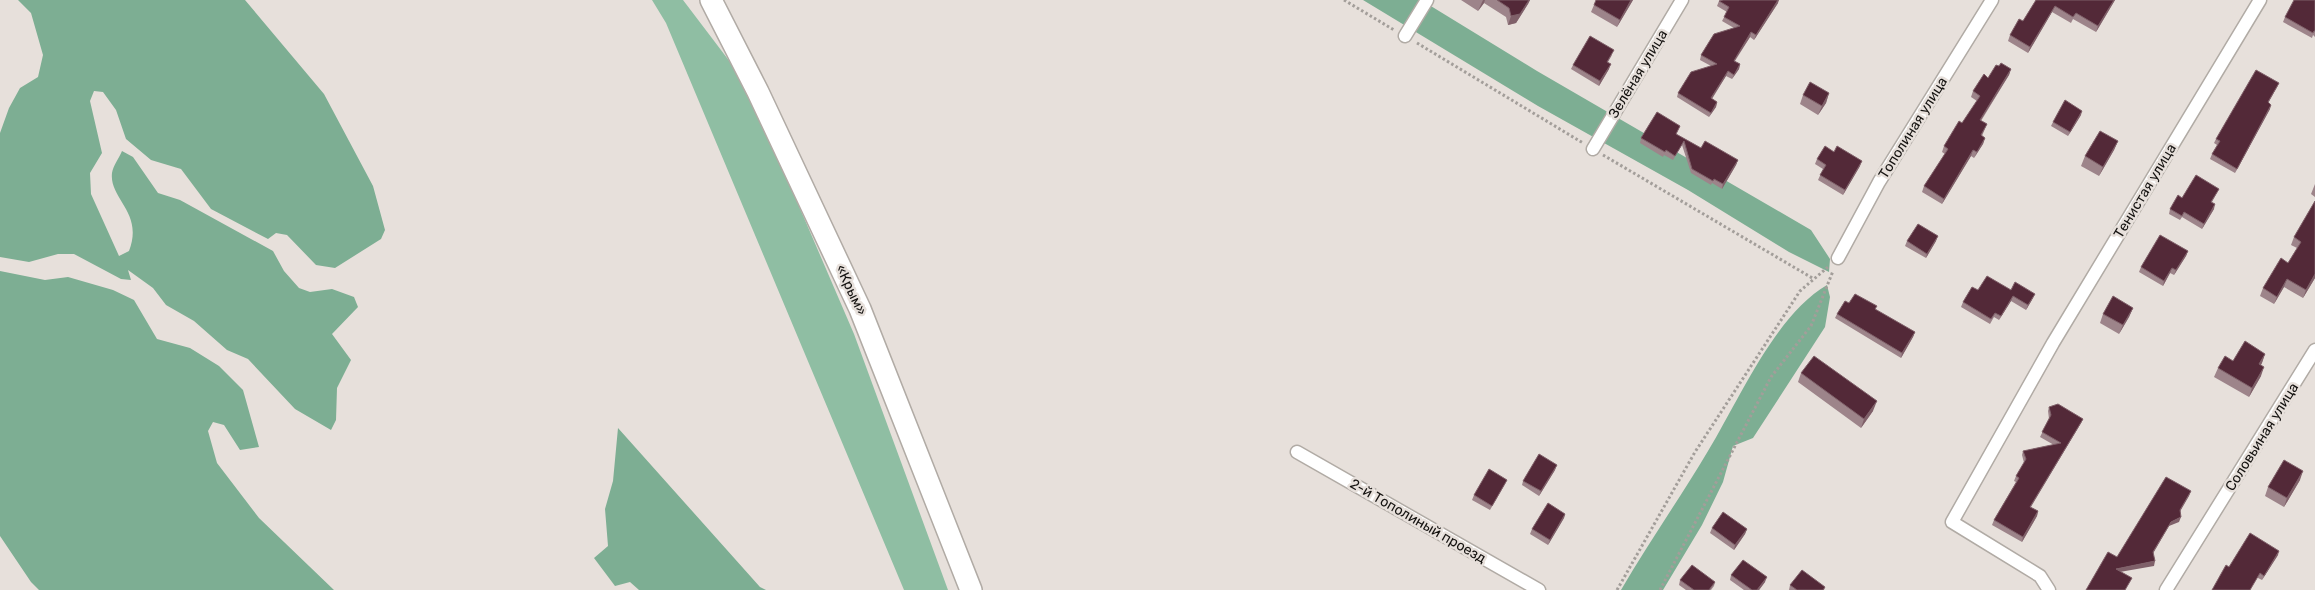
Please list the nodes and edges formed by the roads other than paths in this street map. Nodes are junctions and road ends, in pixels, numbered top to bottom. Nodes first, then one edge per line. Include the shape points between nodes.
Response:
1 (710, 0) edge
2 (723, 0) edge
3 (1427, 0) edge
4 (1682, 0) edge
5 (1992, 0) edge
6 (2260, 0) edge
7 (1406, 36) road end
8 (1593, 149) road end
9 (1838, 258) road end
10 (2315, 350) edge
11 (1297, 452) dead end
12 (971, 590) edge
13 (981, 590) edge
14 (1539, 590) edge
15 (2049, 590) edge
16 (2166, 590) edge

1 - 12 highway, «Крым» via 758,92 860,309
2 - 13 highway via 897,368
3 - 7 street
4 - 8 street, Зелёная улица
5 - 9 street, Тополиная улица via 1879,182
6 - 15 street, Тенистая улица via 2030,383 1952,522 2040,576
10 - 16 street, Соловьиная улица
11 - 14 street, 2-й Тополиный проезд

